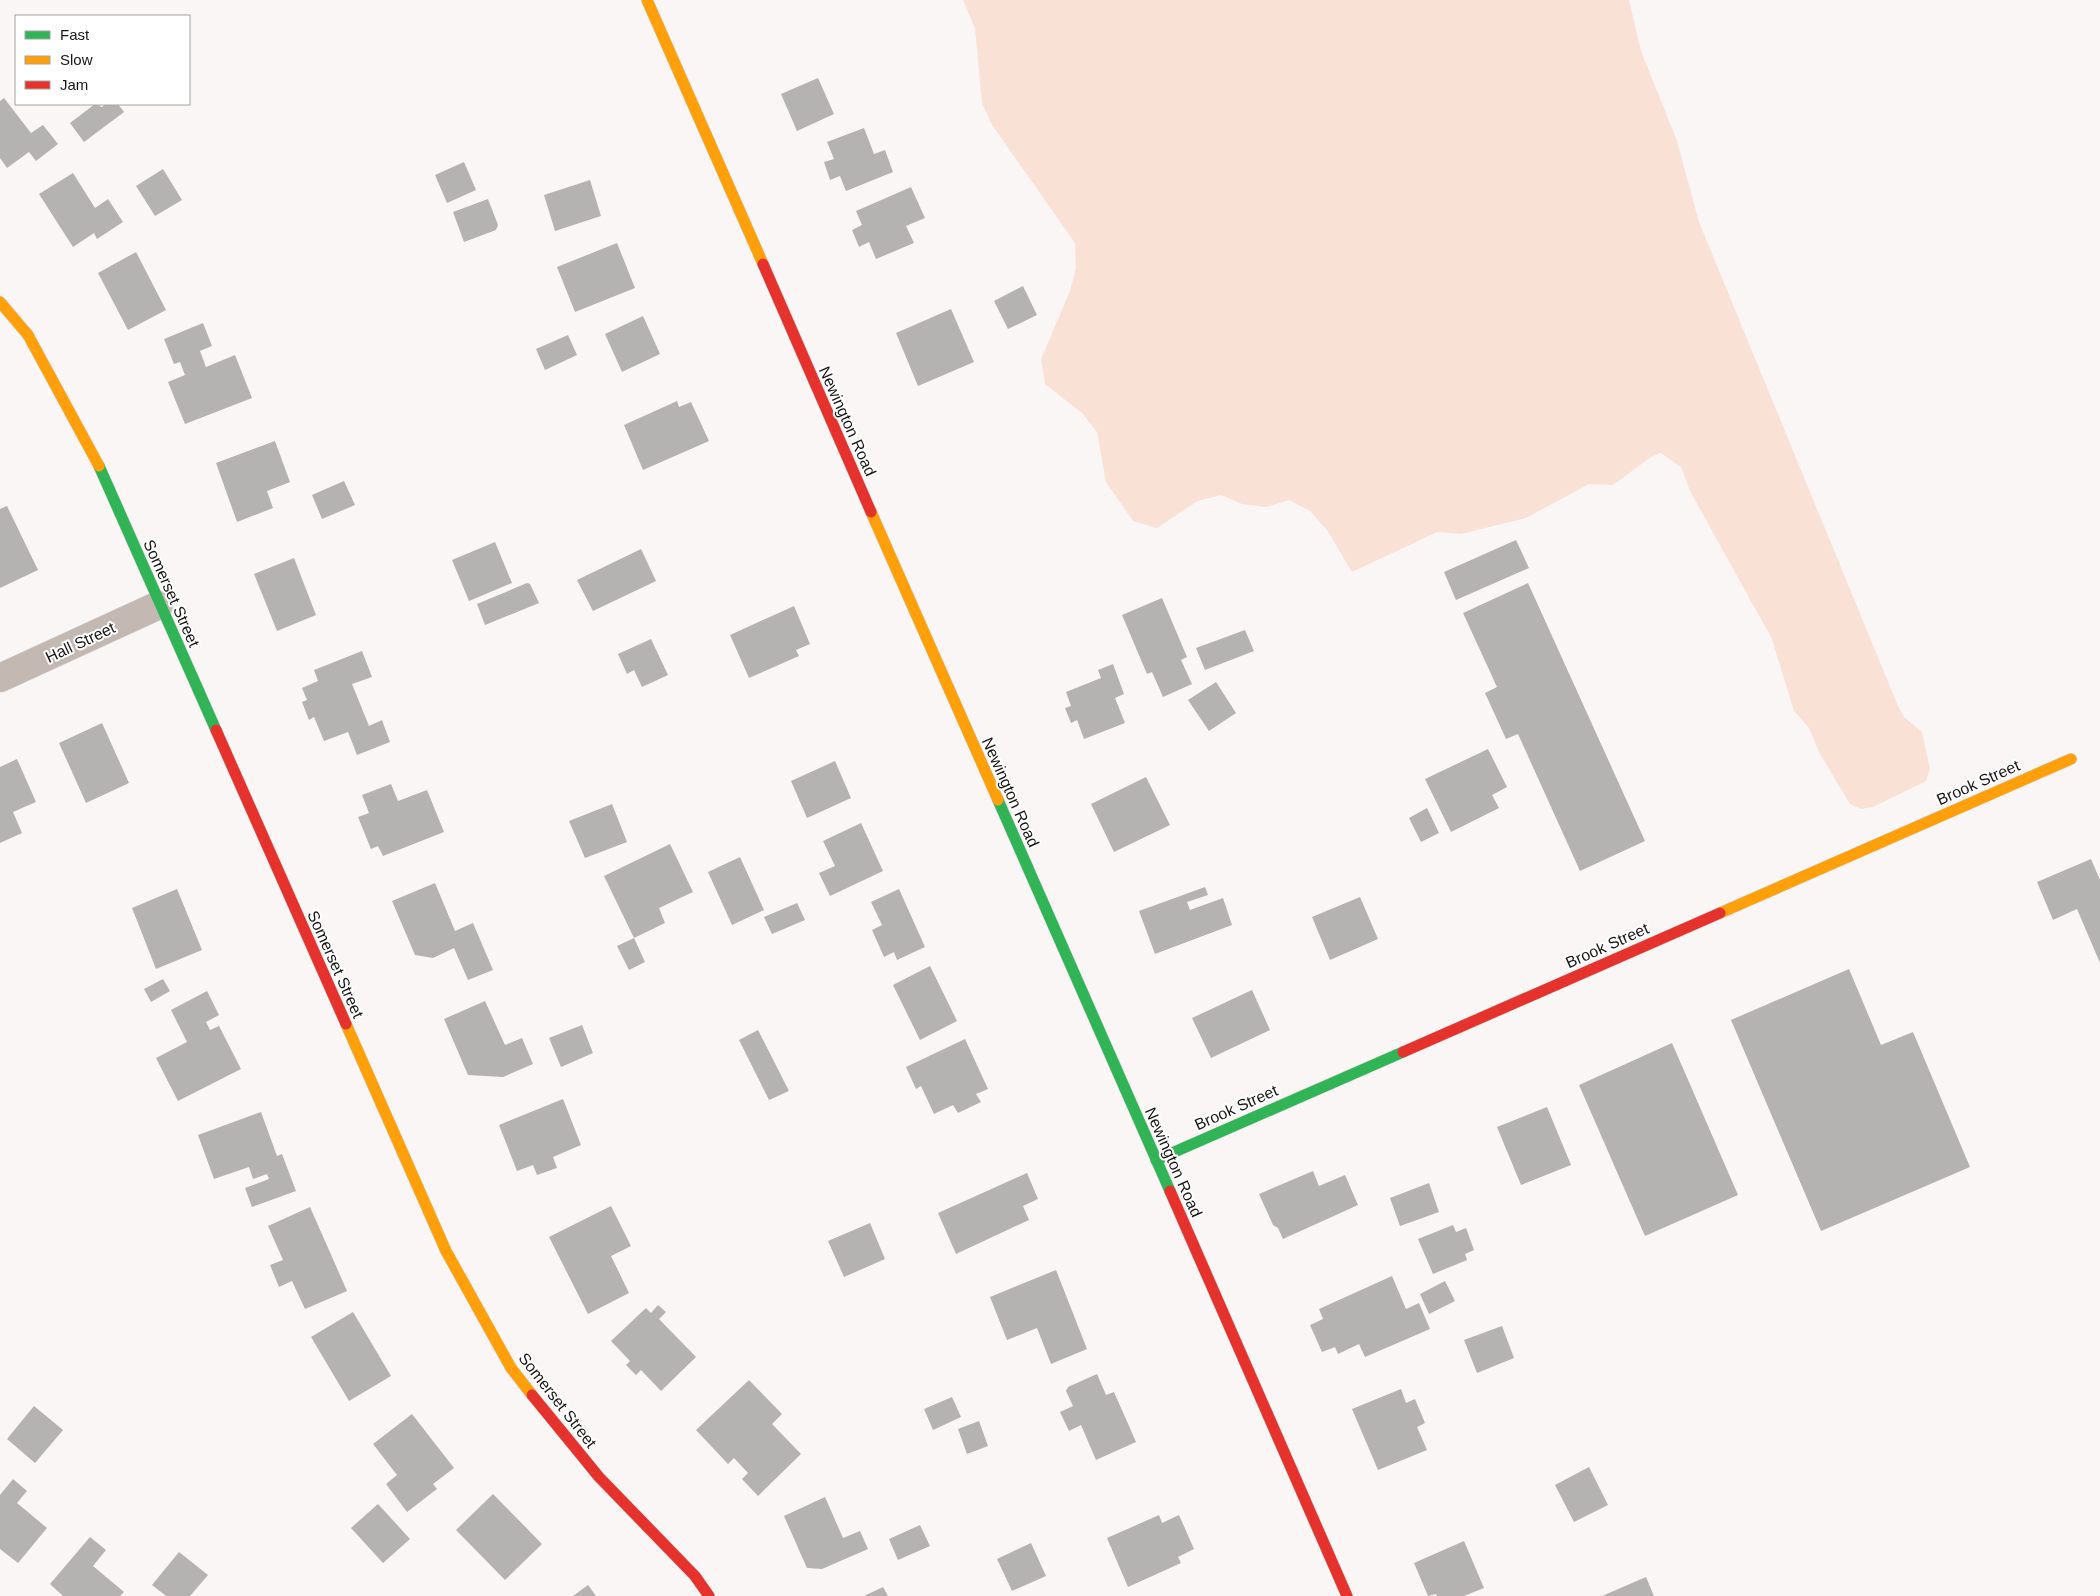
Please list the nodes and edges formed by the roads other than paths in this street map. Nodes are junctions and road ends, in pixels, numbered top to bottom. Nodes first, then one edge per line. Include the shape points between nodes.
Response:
1 (647, 0) edge
2 (0, 302) edge
3 (159, 605) junction
4 (0, 678) edge
5 (2071, 759) dead end
6 (1156, 1160) junction
7 (709, 1596) edge
8 (1347, 1596) edge

1 - 6 street, Newington Road
2 - 3 street, Somerset Street via 28,335 97,461
3 - 4 street, Hall Street
3 - 7 street, Somerset Street via 438,1233 511,1368 598,1478 695,1576
5 - 6 street, Brook Street
6 - 8 street, Newington Road

